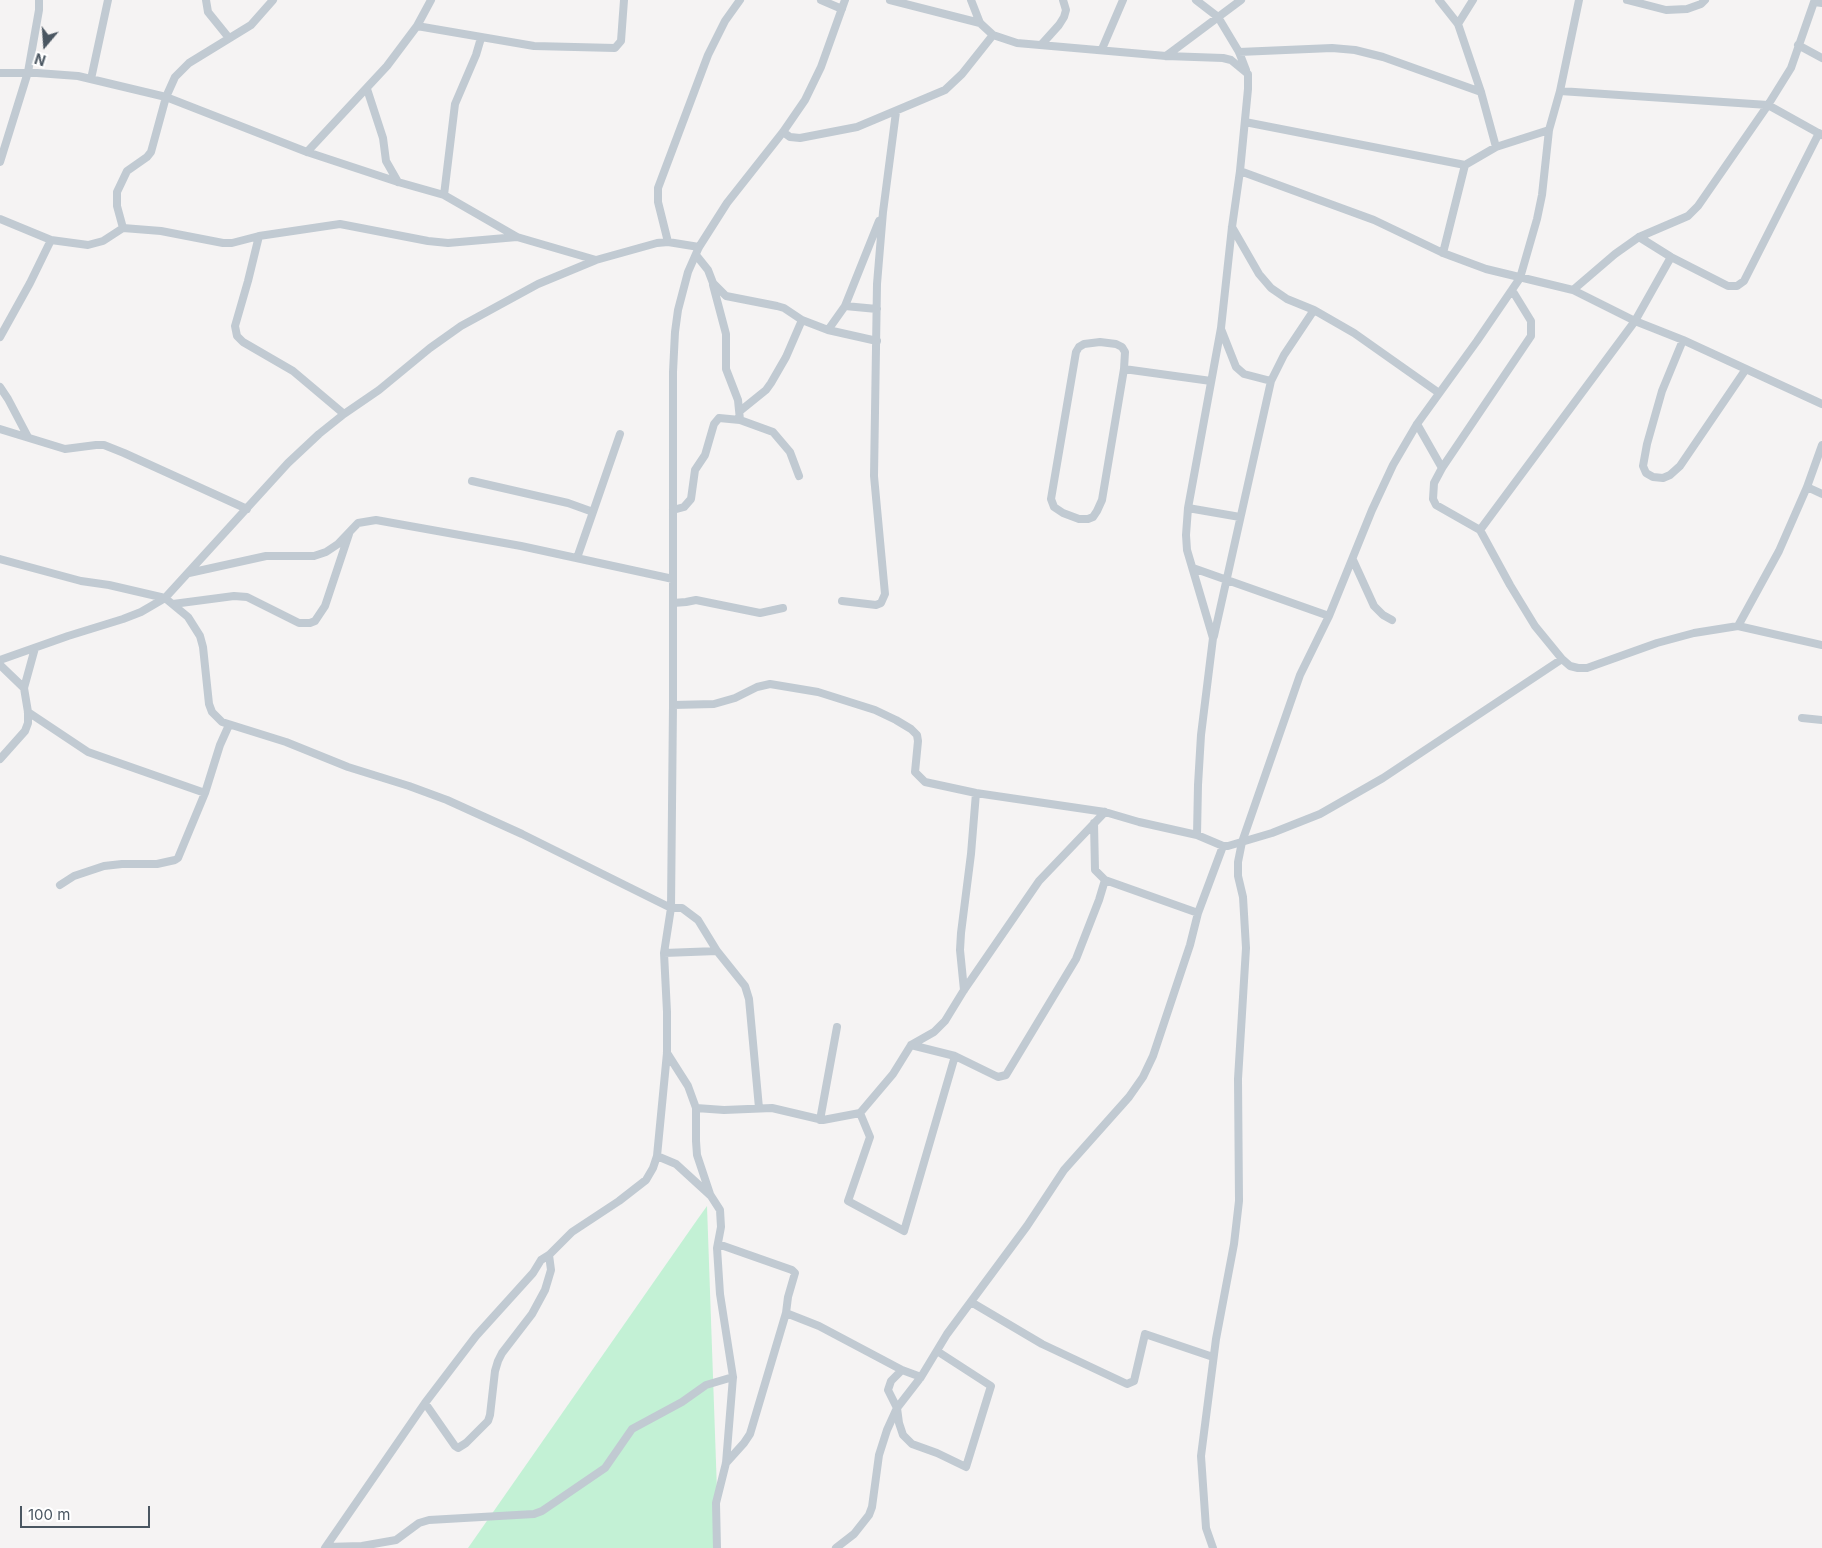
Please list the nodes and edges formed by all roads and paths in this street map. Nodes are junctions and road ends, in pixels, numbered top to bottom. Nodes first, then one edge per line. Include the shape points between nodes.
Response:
1 (39, 0) edge
2 (108, 0) edge
3 (206, 0) edge
4 (273, 0) edge
5 (431, 0) edge
6 (624, 0) edge
7 (740, 0) edge
8 (821, 0) edge
9 (845, 0) edge
10 (890, 0) edge
11 (971, 0) edge
12 (1063, 0) edge
13 (1123, 0) edge
14 (1196, 0) edge
15 (1240, 0) edge
16 (1439, 0) edge
17 (1473, 0) edge
18 (1578, 0) edge
19 (1627, 0) edge
20 (1705, 0) edge
21 (1817, 2) edge
22 (842, 9) junction
23 (1218, 17) junction
24 (980, 23) junction
25 (1458, 24) junction
26 (417, 26) junction
27 (993, 35) junction
28 (229, 38) junction
29 (481, 38) junction
30 (1041, 45) junction
31 (1798, 45) junction
32 (1102, 49) junction
33 (1239, 52) junction
34 (1166, 56) junction
35 (1822, 58) edge
36 (28, 72) junction
37 (0, 73) edge
38 (1248, 74) junction
39 (91, 79) junction
40 (367, 89) junction
41 (1560, 91) junction
42 (1481, 92) junction
43 (166, 96) junction
44 (1768, 105) junction
45 (896, 112) junction
46 (1245, 122) junction
47 (1549, 130) junction
48 (783, 132) junction
49 (1821, 134) edge
50 (1496, 146) junction
51 (307, 152) junction
52 (0, 162) edge
53 (1465, 165) junction
54 (1240, 171) junction
55 (398, 182) junction
56 (444, 195) junction
57 (883, 212) junction
58 (0, 220) edge
59 (1232, 227) junction
60 (122, 228) junction
61 (259, 236) junction
62 (517, 236) junction
63 (1639, 237) junction
64 (51, 240) junction
65 (668, 242) junction
66 (697, 251) junction
67 (1443, 253) junction
68 (1671, 257) junction
69 (596, 260) junction
70 (1520, 278) junction
71 (713, 283) junction
72 (1512, 290) junction
73 (1573, 290) junction
74 (845, 306) junction
75 (877, 309) junction
76 (1314, 310) junction
77 (802, 320) junction
78 (1635, 321) junction
79 (1221, 328) junction
80 (828, 330) junction
81 (0, 337) edge
82 (1683, 340) junction
83 (877, 341) junction
84 (1124, 369) junction
85 (1746, 369) junction
86 (1271, 381) junction
87 (1211, 382) junction
88 (0, 387) edge
89 (1439, 393) junction
90 (1822, 404) edge
91 (740, 411) junction
92 (344, 414) junction
93 (740, 420) junction
94 (1417, 424) junction
95 (0, 429) edge
96 (620, 434) dead end
97 (28, 437) junction
98 (1822, 445) edge
99 (1442, 468) junction
100 (800, 476) dead end
101 (472, 481) dead end
102 (1807, 487) junction
103 (1822, 494) edge
104 (1188, 508) junction
105 (246, 509) junction
106 (673, 510) junction
107 (593, 512) junction
108 (1240, 517) junction
109 (1480, 530) junction
110 (349, 532) junction
111 (577, 558) junction
112 (0, 559) edge
113 (1352, 560) junction
114 (1193, 568) junction
115 (189, 573) junction
116 (673, 579) junction
117 (1227, 581) junction
118 (165, 598) junction
119 (842, 601) dead end
120 (673, 603) junction
121 (173, 604) junction
122 (783, 608) dead end
123 (1329, 616) junction
124 (1392, 620) dead end
125 (1738, 626) junction
126 (1214, 638) junction
127 (1822, 645) edge
128 (35, 648) junction
129 (1562, 659) junction
130 (0, 660) edge
131 (0, 665) edge
132 (24, 688) junction
133 (673, 705) junction
134 (28, 712) junction
135 (1802, 718) dead end
136 (1822, 720) edge
137 (229, 725) junction
138 (0, 759) edge
139 (205, 793) junction
140 (976, 793) junction
141 (1105, 812) junction
142 (1094, 823) junction
143 (1198, 835) junction
144 (1242, 842) junction
145 (1223, 846) junction
146 (1105, 880) junction
147 (60, 885) dead end
148 (670, 908) junction
149 (1198, 913) junction
150 (717, 951) junction
151 (664, 954) junction
152 (964, 990) junction
153 (837, 1027) dead end
154 (911, 1045) junction
155 (667, 1053) junction
156 (955, 1056) junction
157 (696, 1108) junction
158 (759, 1108) junction
159 (860, 1113) junction
160 (820, 1120) junction
161 (657, 1156) junction
162 (711, 1196) junction
163 (718, 1244) junction
164 (550, 1255) junction
165 (971, 1302) junction
166 (786, 1313) junction
167 (937, 1351) junction
168 (1213, 1357) junction
169 (902, 1370) junction
170 (733, 1377) junction
171 (921, 1377) junction
172 (425, 1403) junction
173 (897, 1408) junction
174 (726, 1463) junction
175 (325, 1547) edge
176 (717, 1548) edge
177 (836, 1548) edge
178 (1213, 1548) edge

1 - 36 street
2 - 39 street
3 - 28 street via 208,12
4 - 28 street via 251,25
5 - 26 street
6 - 29 street via 621,41 615,48 548,47
7 - 65 street via 708,55 660,182 658,202
8 - 22 street
9 - 22 street
10 - 24 street
11 - 24 street
12 - 30 street via 1064,17
13 - 32 street
14 - 23 street
15 - 23 street
16 - 25 street
17 - 25 street
18 - 41 street
19 - 20 street via 1666,10 1687,9
21 - 31 street
22 - 48 street via 813,85
23 - 33 street
23 - 34 street
24 - 27 street
25 - 42 street
26 - 29 street
26 - 40 street
27 - 30 street via 1017,43
27 - 45 street via 953,84
28 - 43 street via 184,67
29 - 56 street via 455,104
30 - 32 street
31 - 35 street
31 - 44 street via 1791,68
32 - 34 street
33 - 38 street
33 - 42 street via 1355,50
34 - 38 street via 1224,58 1237,63
36 - 37 street
36 - 39 street
36 - 52 street
38 - 46 street
39 - 43 street
40 - 51 street
40 - 55 street via 379,124 386,161
41 - 44 street
41 - 47 street
42 - 50 street
43 - 51 street
43 - 60 street via 151,152 127,171 117,192
44 - 49 street
44 - 63 street via 1698,206 1688,216
45 - 48 street via 857,128 800,138
45 - 57 street
46 - 53 street
46 - 54 street
47 - 50 street
47 - 70 street via 1542,194
48 - 66 street via 727,203
49 - 68 street via 1744,281 1737,286 1728,286
50 - 53 street
51 - 55 street
53 - 67 street
54 - 59 street
54 - 67 street via 1374,220
55 - 56 street
56 - 62 street
57 - 74 street
57 - 75 street
58 - 64 street
59 - 76 street via 1259,274 1271,288 1287,299
59 - 79 street
60 - 61 street via 161,231 223,243
60 - 64 street via 97,244
61 - 62 street via 340,224 448,243
61 - 92 street via 235,326 237,336 293,371
62 - 69 street
63 - 68 street
63 - 73 street
64 - 81 street
65 - 66 street
65 - 69 street via 643,245
66 - 71 street
66 - 106 street via 683,288 675,332
67 - 70 street
68 - 78 street
69 - 92 street via 538,284 461,326
70 - 72 street
70 - 73 street
71 - 77 street via 726,296 784,308
71 - 91 street via 726,334 726,369
72 - 89 street
72 - 99 street via 1531,321 1531,336
73 - 78 street
74 - 75 street
74 - 80 street
75 - 83 street
76 - 86 street
76 - 89 street via 1354,332
77 - 80 street
77 - 91 street via 771,383
78 - 82 street
78 - 109 street
79 - 86 street via 1236,367 1244,374
79 - 87 street
80 - 83 street
82 - 85 street
82 - 85 street via 1662,391 1642,466 1653,477 1663,478 1680,466
83 - 119 street via 874,476 885,594 882,603 876,605
84 - 84 street via 1125,352 1116,344 1100,342 1078,347 1051,499 1054,507 1063,513 1088,519 1097,512 1102,500
84 - 87 street
85 - 90 street
86 - 108 street
87 - 104 street
88 - 97 street
89 - 94 street
91 - 93 street
92 - 105 street via 288,463
93 - 100 street via 773,432 790,452
93 - 106 street via 715,420 708,448 695,470 691,499 684,507
94 - 99 street
94 - 113 street via 1393,465
95 - 97 street
96 - 107 street
97 - 105 street via 65,449 96,444 104,446
98 - 102 street
99 - 109 street via 1432,492 1436,505
101 - 107 street via 568,503
102 - 103 street
102 - 125 street via 1779,551
104 - 108 street
104 - 114 street via 1187,550
105 - 115 street
106 - 116 street
107 - 111 street
108 - 117 street
109 - 129 street via 1530,618
110 - 111 street via 358,523 376,520
110 - 115 street via 338,544 314,556 266,556
110 - 121 street via 326,606 315,621 299,623 247,596
111 - 116 street
112 - 118 street via 81,581
113 - 123 street
113 - 124 street via 1374,606
114 - 117 street
114 - 126 street
115 - 118 street
116 - 120 street
117 - 123 street
117 - 126 street
118 - 121 street
118 - 128 street via 123,619
120 - 122 street via 696,600 760,613
120 - 133 street
121 - 137 street via 188,617 200,636 210,708 218,720
123 - 144 street via 1300,675
125 - 127 street
125 - 129 street via 1657,643 1587,668 1570,666
126 - 143 street via 1201,735
128 - 130 street
128 - 132 street
129 - 144 street via 1383,778 1320,814
131 - 132 street
132 - 134 street
133 - 140 street via 714,704 770,684 818,692 875,710 911,729 918,741 915,772 918,777 925,782
133 - 148 street
134 - 138 street via 25,731
134 - 139 street via 88,752
135 - 136 street
137 - 139 street
137 - 148 street via 447,800
139 - 147 street via 175,860 104,866 74,876
140 - 141 street
140 - 152 street via 960,933
141 - 142 street
141 - 143 street
142 - 146 street via 1095,870
142 - 152 street via 1039,881
143 - 145 street
144 - 145 street
144 - 168 street via 1238,876 1243,897 1246,948 1238,1078 1238,1201 1234,1244
145 - 149 street
146 - 149 street
146 - 156 street via 1076,959 1006,1075 998,1077
148 - 150 street via 682,908 693,914
148 - 151 street
149 - 165 street via 1187,955 1143,1077 1064,1170
150 - 151 street
150 - 158 street via 748,994
151 - 155 street
152 - 154 street via 939,1027
153 - 160 street
154 - 156 street
154 - 159 street via 893,1074
155 - 157 street via 688,1086
155 - 161 street
156 - 159 street via 904,1231 848,1201 870,1137
157 - 158 street
157 - 162 street via 697,1155
158 - 160 street
159 - 160 street
161 - 162 street via 676,1164
161 - 164 street via 646,1180 572,1232
162 - 163 street via 720,1210
163 - 166 street via 792,1270 795,1274
163 - 170 street via 721,1304
164 - 172 street via 541,1260 476,1336
164 - 172 street via 551,1270 545,1290 498,1361 488,1421 458,1448
165 - 167 street
165 - 168 street via 1036,1341 1127,1384 1134,1382 1145,1334
166 - 169 street
166 - 174 street via 750,1434
167 - 171 street
167 - 173 street via 991,1386 966,1467 907,1440 901,1432
168 - 178 street via 1201,1456 1206,1520
169 - 171 street
169 - 173 street via 888,1387
170 - 174 street
170 - 175 street via 706,1385 632,1429 605,1468 542,1511 429,1520 419,1523 396,1540 362,1546
171 - 173 street
172 - 175 street
173 - 177 street via 879,1455 869,1515 854,1534
174 - 176 street via 716,1503

